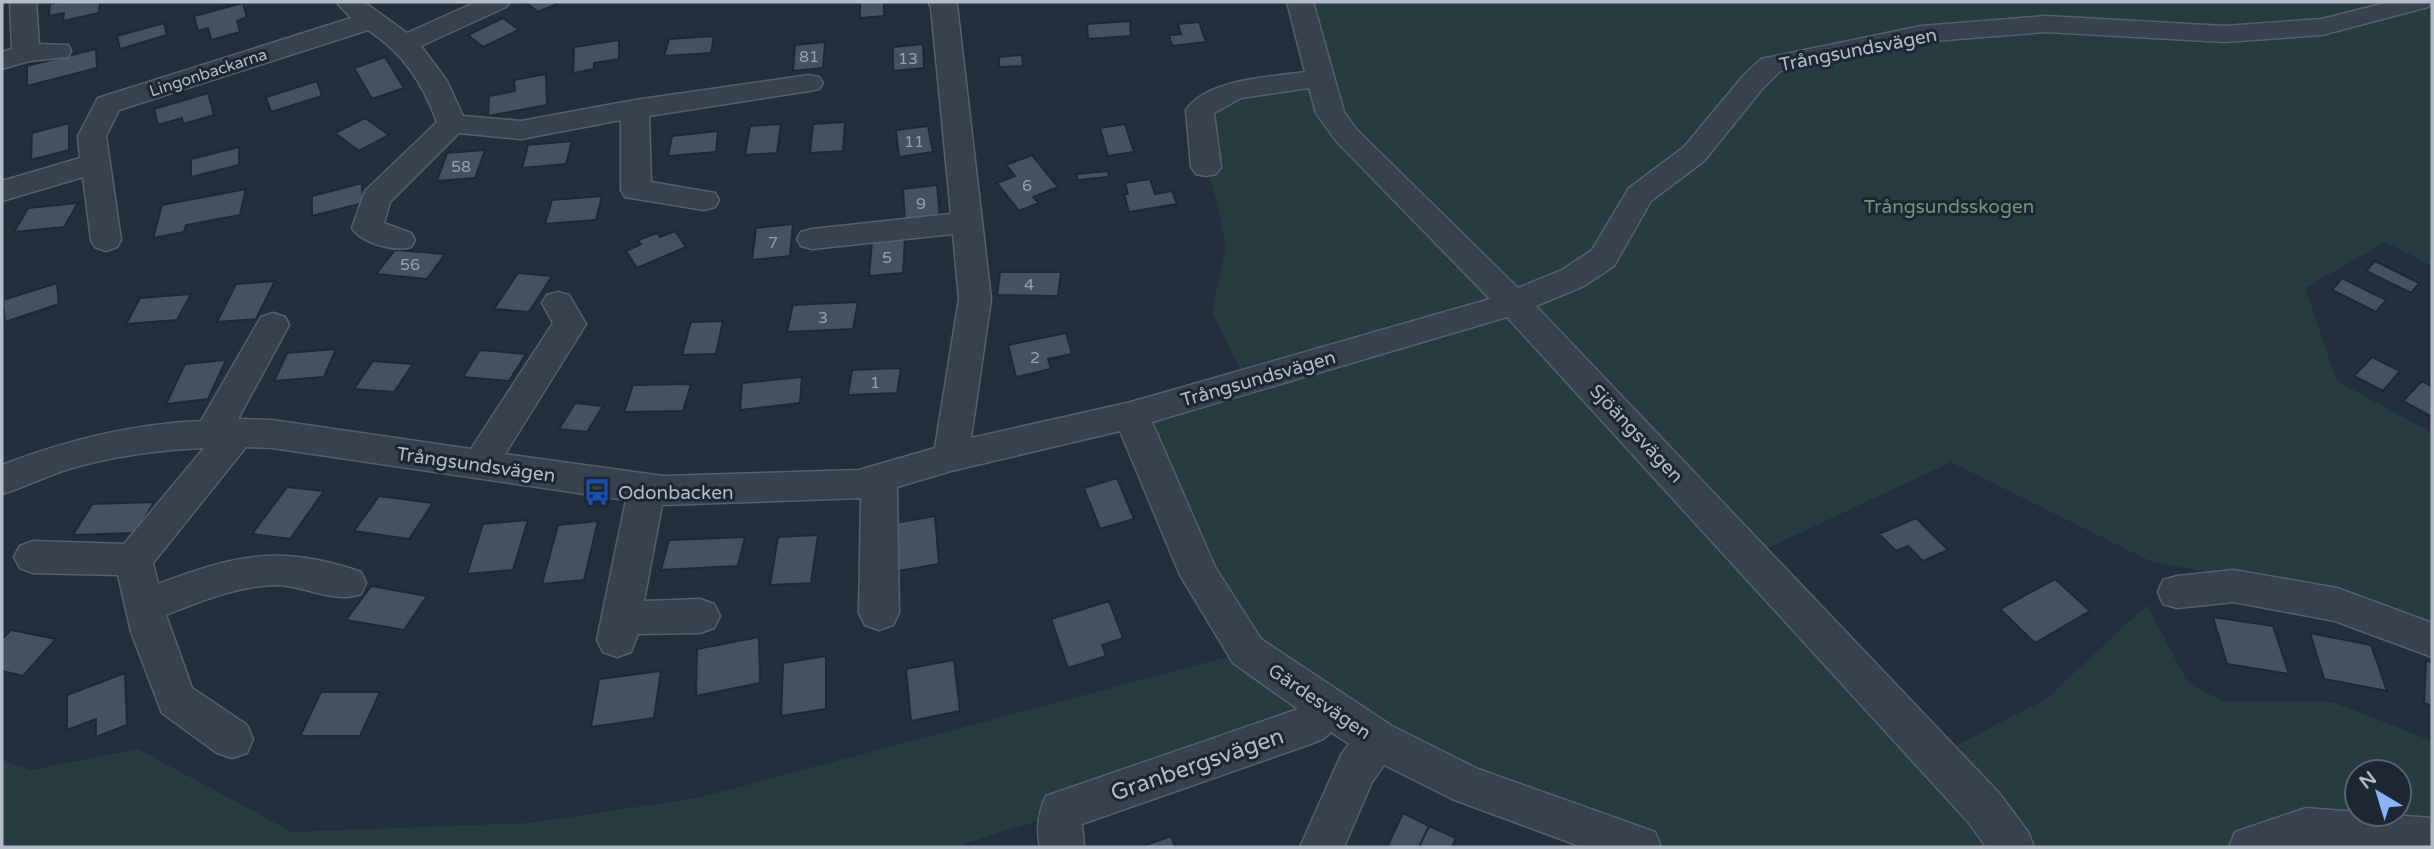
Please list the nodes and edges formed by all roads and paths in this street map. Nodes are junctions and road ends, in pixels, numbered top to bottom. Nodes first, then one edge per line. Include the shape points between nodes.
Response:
1 (23, 2) edge
2 (497, 2) edge
3 (941, 2) edge
4 (1300, 2) edge
5 (2419, 2) edge
6 (359, 11) edge
7 (404, 44) junction
8 (58, 51) dead end
9 (14, 57) edge
10 (1319, 78) junction
11 (809, 83) dead end
12 (635, 109) junction
13 (452, 124) junction
14 (97, 163) junction
15 (1206, 167) dead end
16 (2, 191) edge
17 (704, 200) dead end
18 (967, 222) junction
19 (812, 239) dead end
20 (106, 240) dead end
21 (400, 240) dead end
22 (558, 303) dead end
23 (1514, 303) junction
24 (273, 325) dead end
25 (1131, 415) junction
26 (225, 434) junction
27 (951, 457) junction
28 (480, 464) junction
29 (879, 478) junction
30 (2, 480) edge
31 (647, 488) junction
32 (33, 556) dead end
33 (133, 560) junction
34 (347, 583) dead end
35 (2177, 592) dead end
36 (146, 605) junction
37 (879, 613) dead end
38 (700, 616) dead end
39 (2432, 640) edge
40 (1330, 708) junction
41 (232, 739) dead end
42 (1377, 740) junction
43 (1061, 829) edge
44 (2432, 839) edge
45 (1322, 847) edge
46 (1639, 847) edge
47 (2012, 847) edge
48 (2251, 847) edge

1 - 9 street
2 - 7 street
3 - 18 street
4 - 10 street, Sjöängsvägen
5 - 23 street, Trångsundsvägen via 2322,27 2239,33 2046,24 1922,34 1771,65 1693,154 1640,195 1603,258 1573,278
6 - 7 street, Lingonbackarna
6 - 14 street, Lingonbackarna via 108,104 92,136
7 - 13 street, Lingonbackarna via 436,81
8 - 9 street
10 - 15 street via 1233,91 1200,110
10 - 23 street, Sjöängsvägen via 1330,113 1346,135
11 - 12 street
12 - 13 street via 521,130
12 - 17 street via 636,191
13 - 21 street via 376,198 367,229
14 - 16 street
14 - 20 street, Lingonbackarna
18 - 19 street
18 - 27 street via 975,299
22 - 28 street via 570,324
23 - 25 street, Trångsundsvägen
23 - 47 street, Sjöängsvägen via 1984,808
24 - 26 street
25 - 27 street, Trångsundsvägen
25 - 40 street, Gärdesvägen via 1199,575 1247,652
26 - 28 street, Trångsundsvägen via 272,435
26 - 30 street, Trångsundsvägen via 177,435 73,454
26 - 33 street
27 - 29 street, Trångsundsvägen
28 - 31 street, Trångsundsvägen
29 - 31 street, Trångsundsvägen via 859,484
29 - 37 street
31 - 38 street via 620,629
32 - 33 street
33 - 36 street
34 - 36 street via 268,570 200,585
35 - 39 street via 2234,586 2324,602
36 - 41 street via 176,700
40 - 42 street, Gärdesvägen
40 - 43 street, Granbergsvägen via 1308,726
42 - 45 street via 1356,769
42 - 46 street, Gärdesvägen via 1467,785
44 - 48 street via 2306,830

